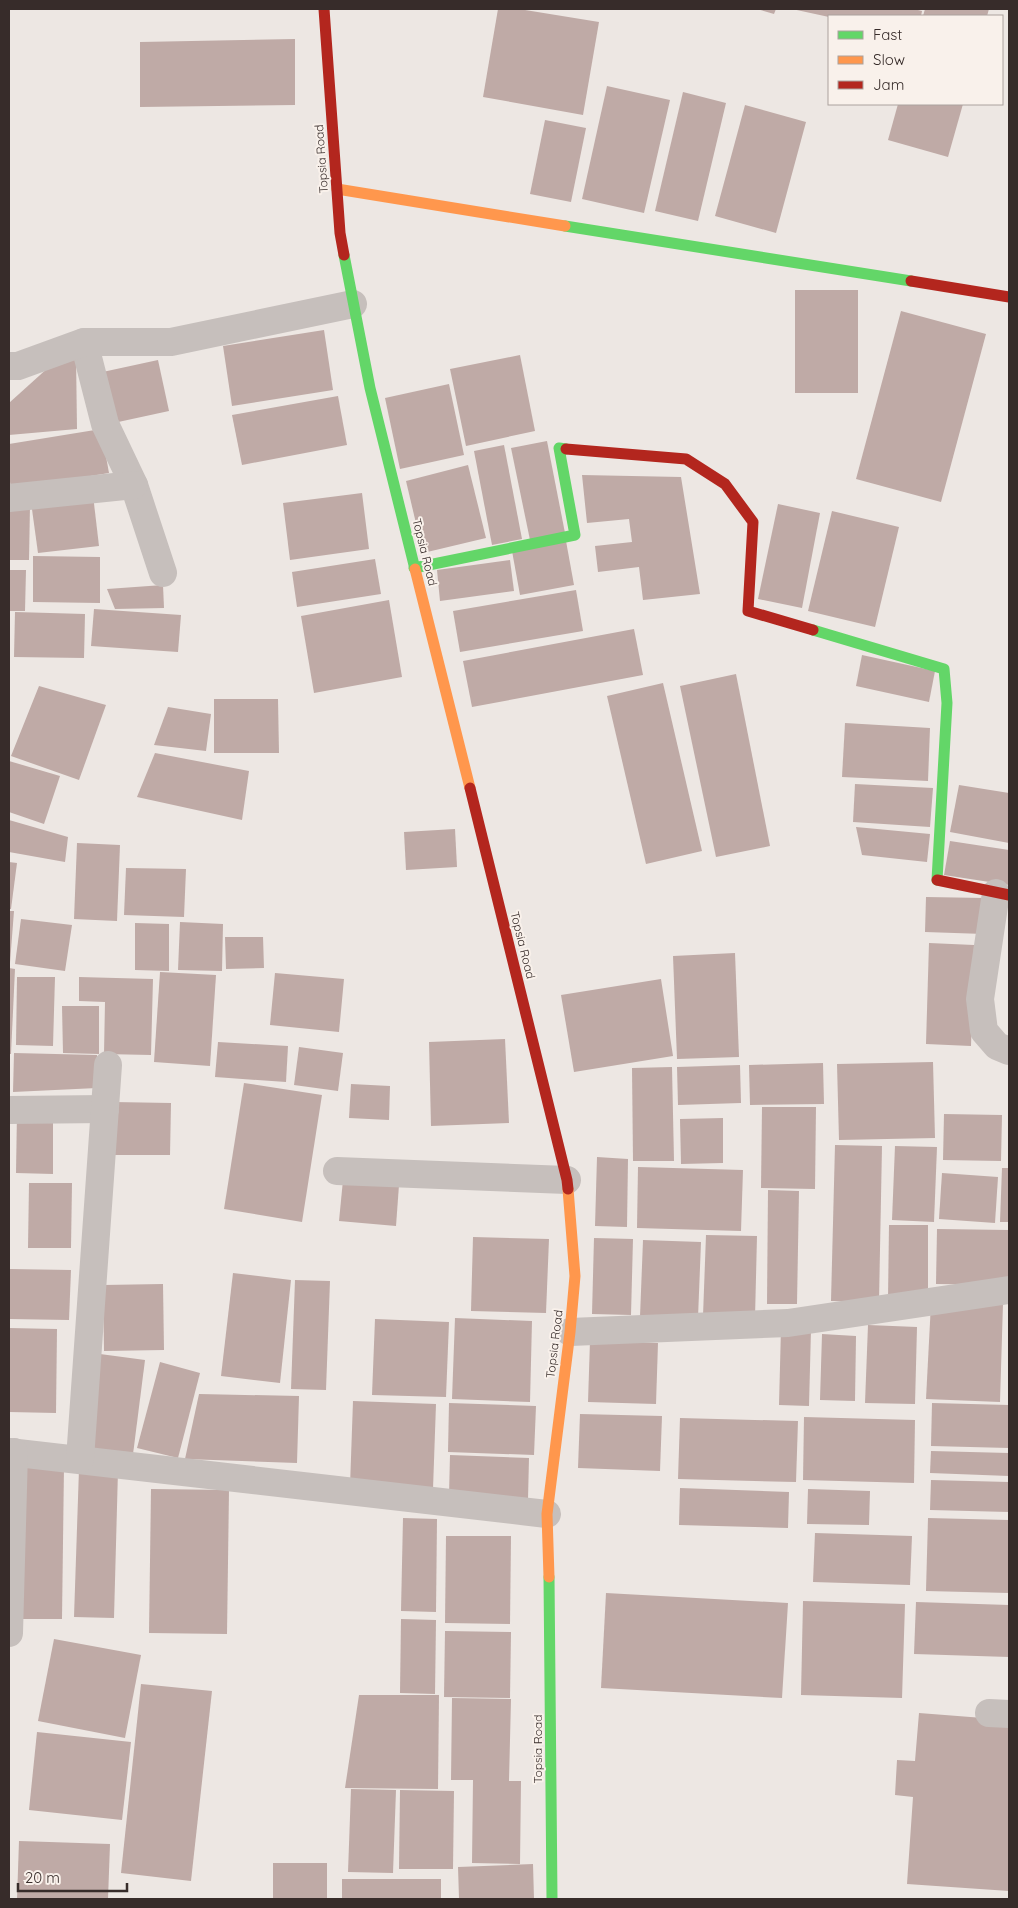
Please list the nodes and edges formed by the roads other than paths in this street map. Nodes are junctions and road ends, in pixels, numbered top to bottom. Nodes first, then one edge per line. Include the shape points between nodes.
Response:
1 (324, 9) edge
2 (337, 188) junction
3 (1009, 297) edge
4 (353, 304) junction
5 (84, 342) junction
6 (9, 366) edge
7 (134, 485) junction
8 (9, 498) edge
9 (414, 568) junction
10 (163, 573) dead end
11 (1003, 894) edge
12 (1009, 1051) edge
13 (108, 1065) dead end
14 (105, 1109) junction
15 (9, 1110) edge
16 (337, 1171) dead end
17 (566, 1180) junction
18 (1009, 1290) edge
19 (570, 1332) junction
20 (11, 1452) edge
21 (80, 1459) junction
22 (547, 1514) junction
23 (9, 1633) edge
24 (552, 1899) edge

1 - 2 street, Topsia Road
2 - 3 street
2 - 4 street, Topsia Road via 340,233
4 - 5 street via 171,342
4 - 9 street, Topsia Road
5 - 6 street via 18,366
5 - 7 street via 105,424
7 - 8 street
7 - 10 street
9 - 11 street via 575,535 559,448 686,459 725,484 753,522 748,611 944,669 947,703 937,880
9 - 17 street, Topsia Road
11 - 12 street via 980,999 984,1031 997,1046
13 - 14 street
14 - 15 street
14 - 21 street
16 - 17 street
17 - 19 street, Topsia Road via 575,1276
18 - 19 street via 788,1323
19 - 22 street, Topsia Road
20 - 21 street
20 - 23 street
21 - 22 street
22 - 24 street, Topsia Road

